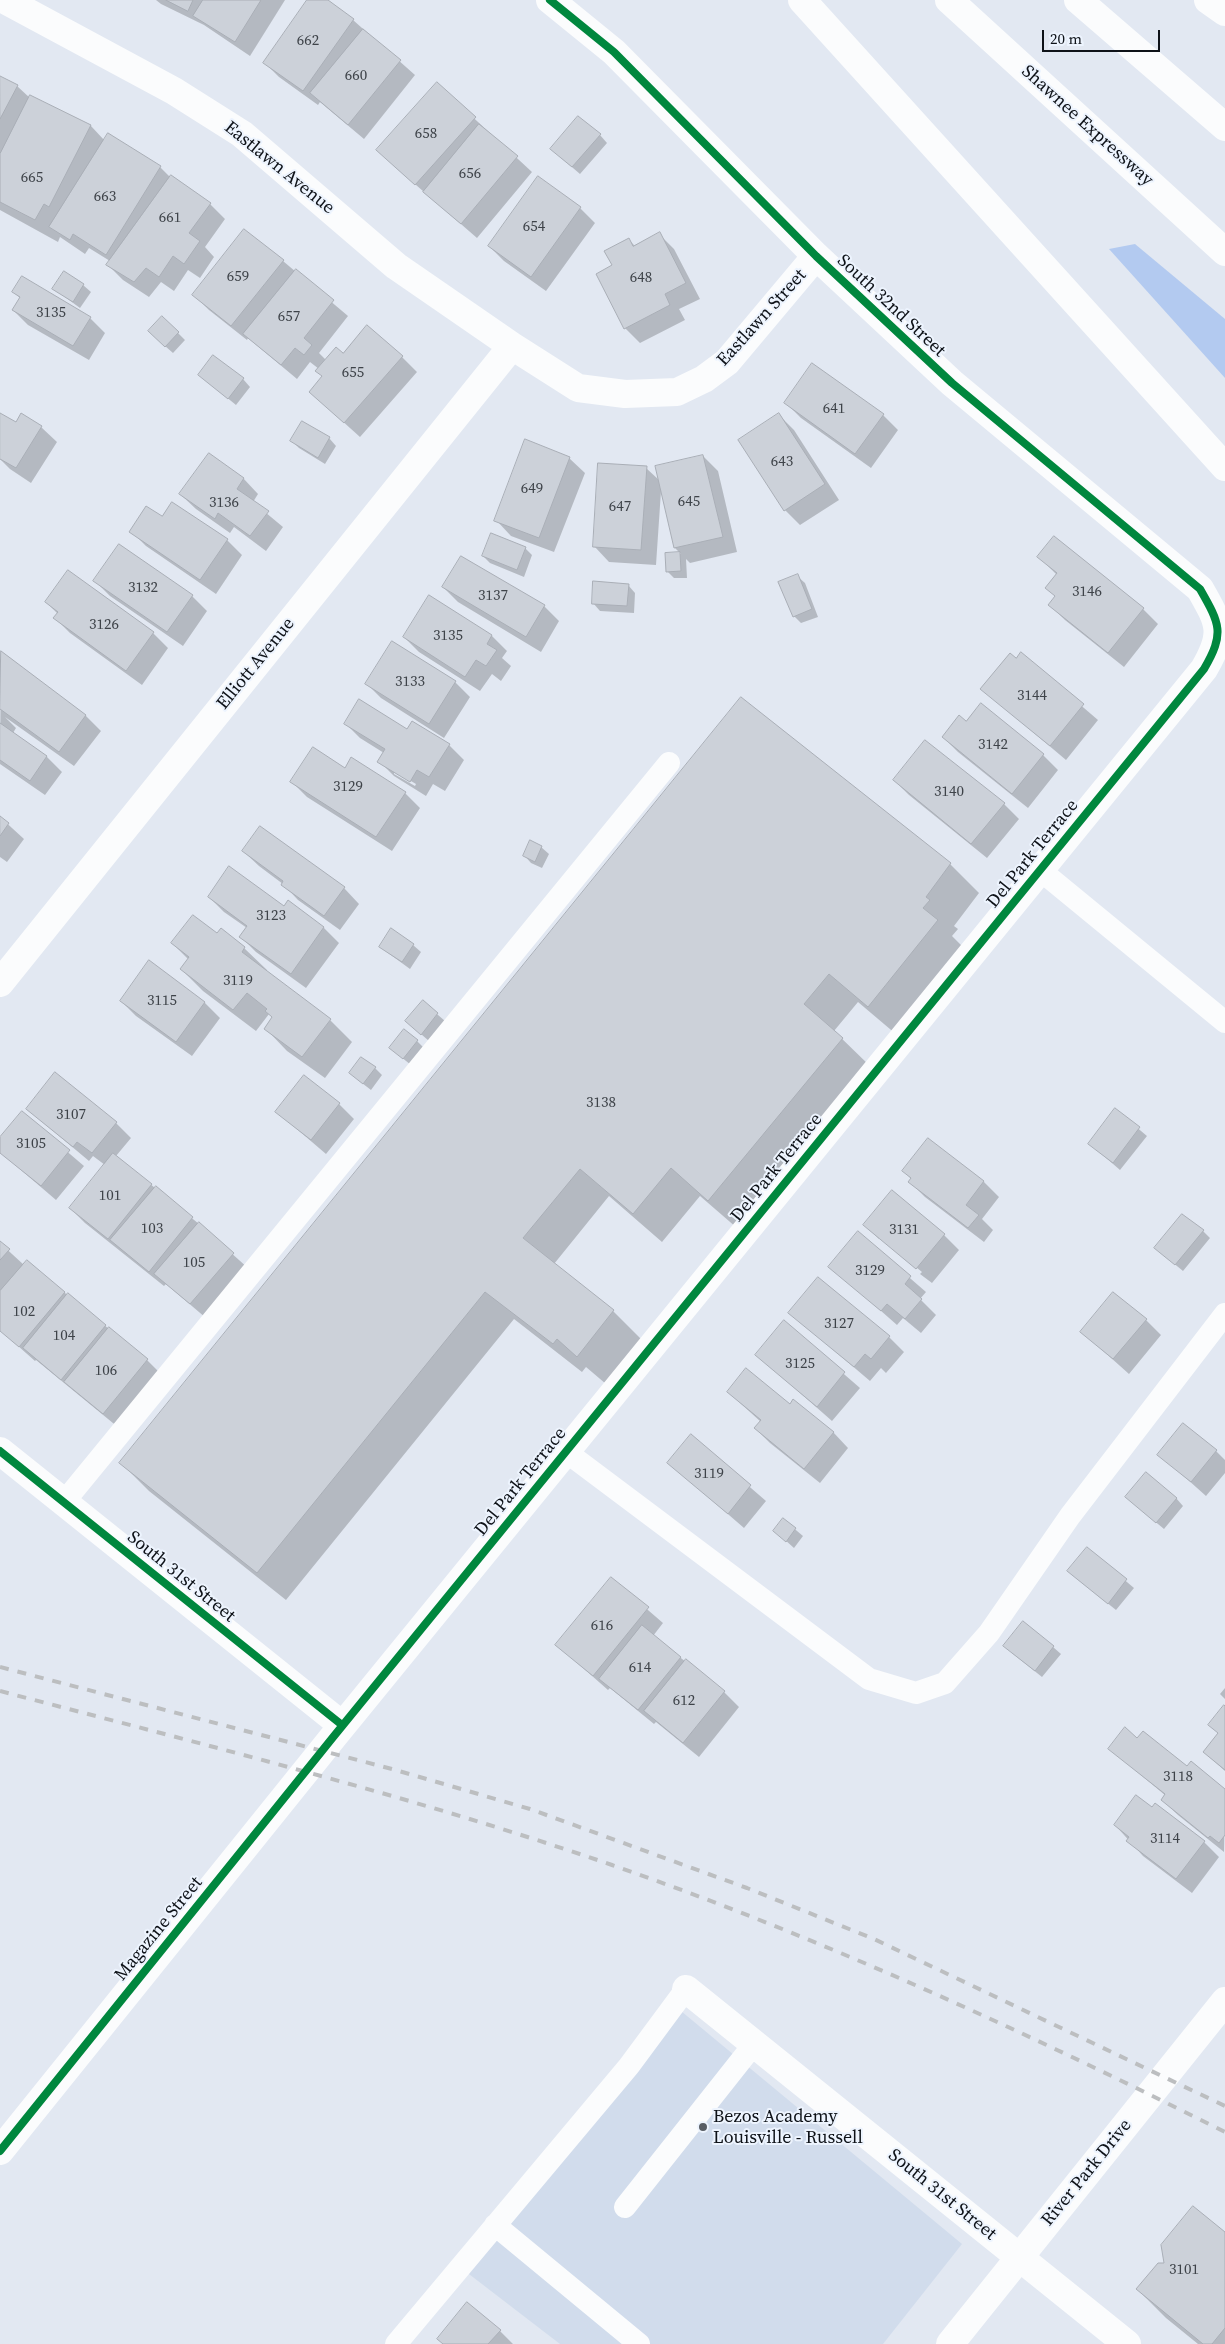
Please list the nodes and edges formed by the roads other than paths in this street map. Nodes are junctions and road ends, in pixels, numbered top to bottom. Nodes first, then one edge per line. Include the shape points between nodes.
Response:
1 (5, 0) edge
2 (550, 0) edge
3 (802, 0) edge
4 (949, 0) edge
5 (1078, 0) edge
6 (1208, 0) edge
7 (1225, 12) edge
8 (1225, 127) edge
9 (1225, 252) edge
10 (816, 256) junction
11 (512, 346) junction
12 (1225, 467) edge
13 (1219, 622) joint
14 (669, 763) dead end
15 (1040, 870) junction
16 (0, 983) edge
17 (1225, 1022) edge
18 (1225, 1314) edge
19 (0, 1451) edge
20 (565, 1451) junction
21 (64, 1502) junction
22 (342, 1725) junction
23 (686, 1989) joint
24 (1225, 2001) edge
25 (754, 2044) junction
26 (0, 2151) edge
27 (625, 2208) dead end
28 (495, 2225) junction
29 (1020, 2258) junction
30 (396, 2344) edge
31 (639, 2344) edge
32 (950, 2344) edge
33 (1127, 2344) edge

1 - 11 main road, Eastlawn Avenue via 174,91 242,134 396,266
2 - 10 main road, South 32nd Street via 614,52
3 - 12 main road
4 - 9 main road, Shawnee Expressway
5 - 8 main road
6 - 7 main road
10 - 11 main road, Eastlawn Street via 728,362 677,392 625,394 578,388
10 - 13 main road, South 32nd Street via 952,383 1200,589
11 - 16 main road, Elliott Avenue
13 - 15 main road, Del Park Terrace via 1216,651 1204,669
14 - 21 lane
15 - 17 lane
15 - 20 main road, Del Park Terrace
18 - 20 lane via 1070,1516 990,1634 945,1683 916,1693 869,1679
19 - 21 main road, South 31st Street
20 - 22 main road, Del Park Terrace
21 - 22 main road, South 31st Street
22 - 26 main road, Magazine Street
23 - 25 main road, South 31st Street
23 - 28 lane via 629,2066
24 - 29 main road, River Park Drive
25 - 27 lane
25 - 29 main road, South 31st Street
28 - 30 lane
28 - 31 lane
29 - 32 main road, River Park Drive
29 - 33 main road, South 31st Street

